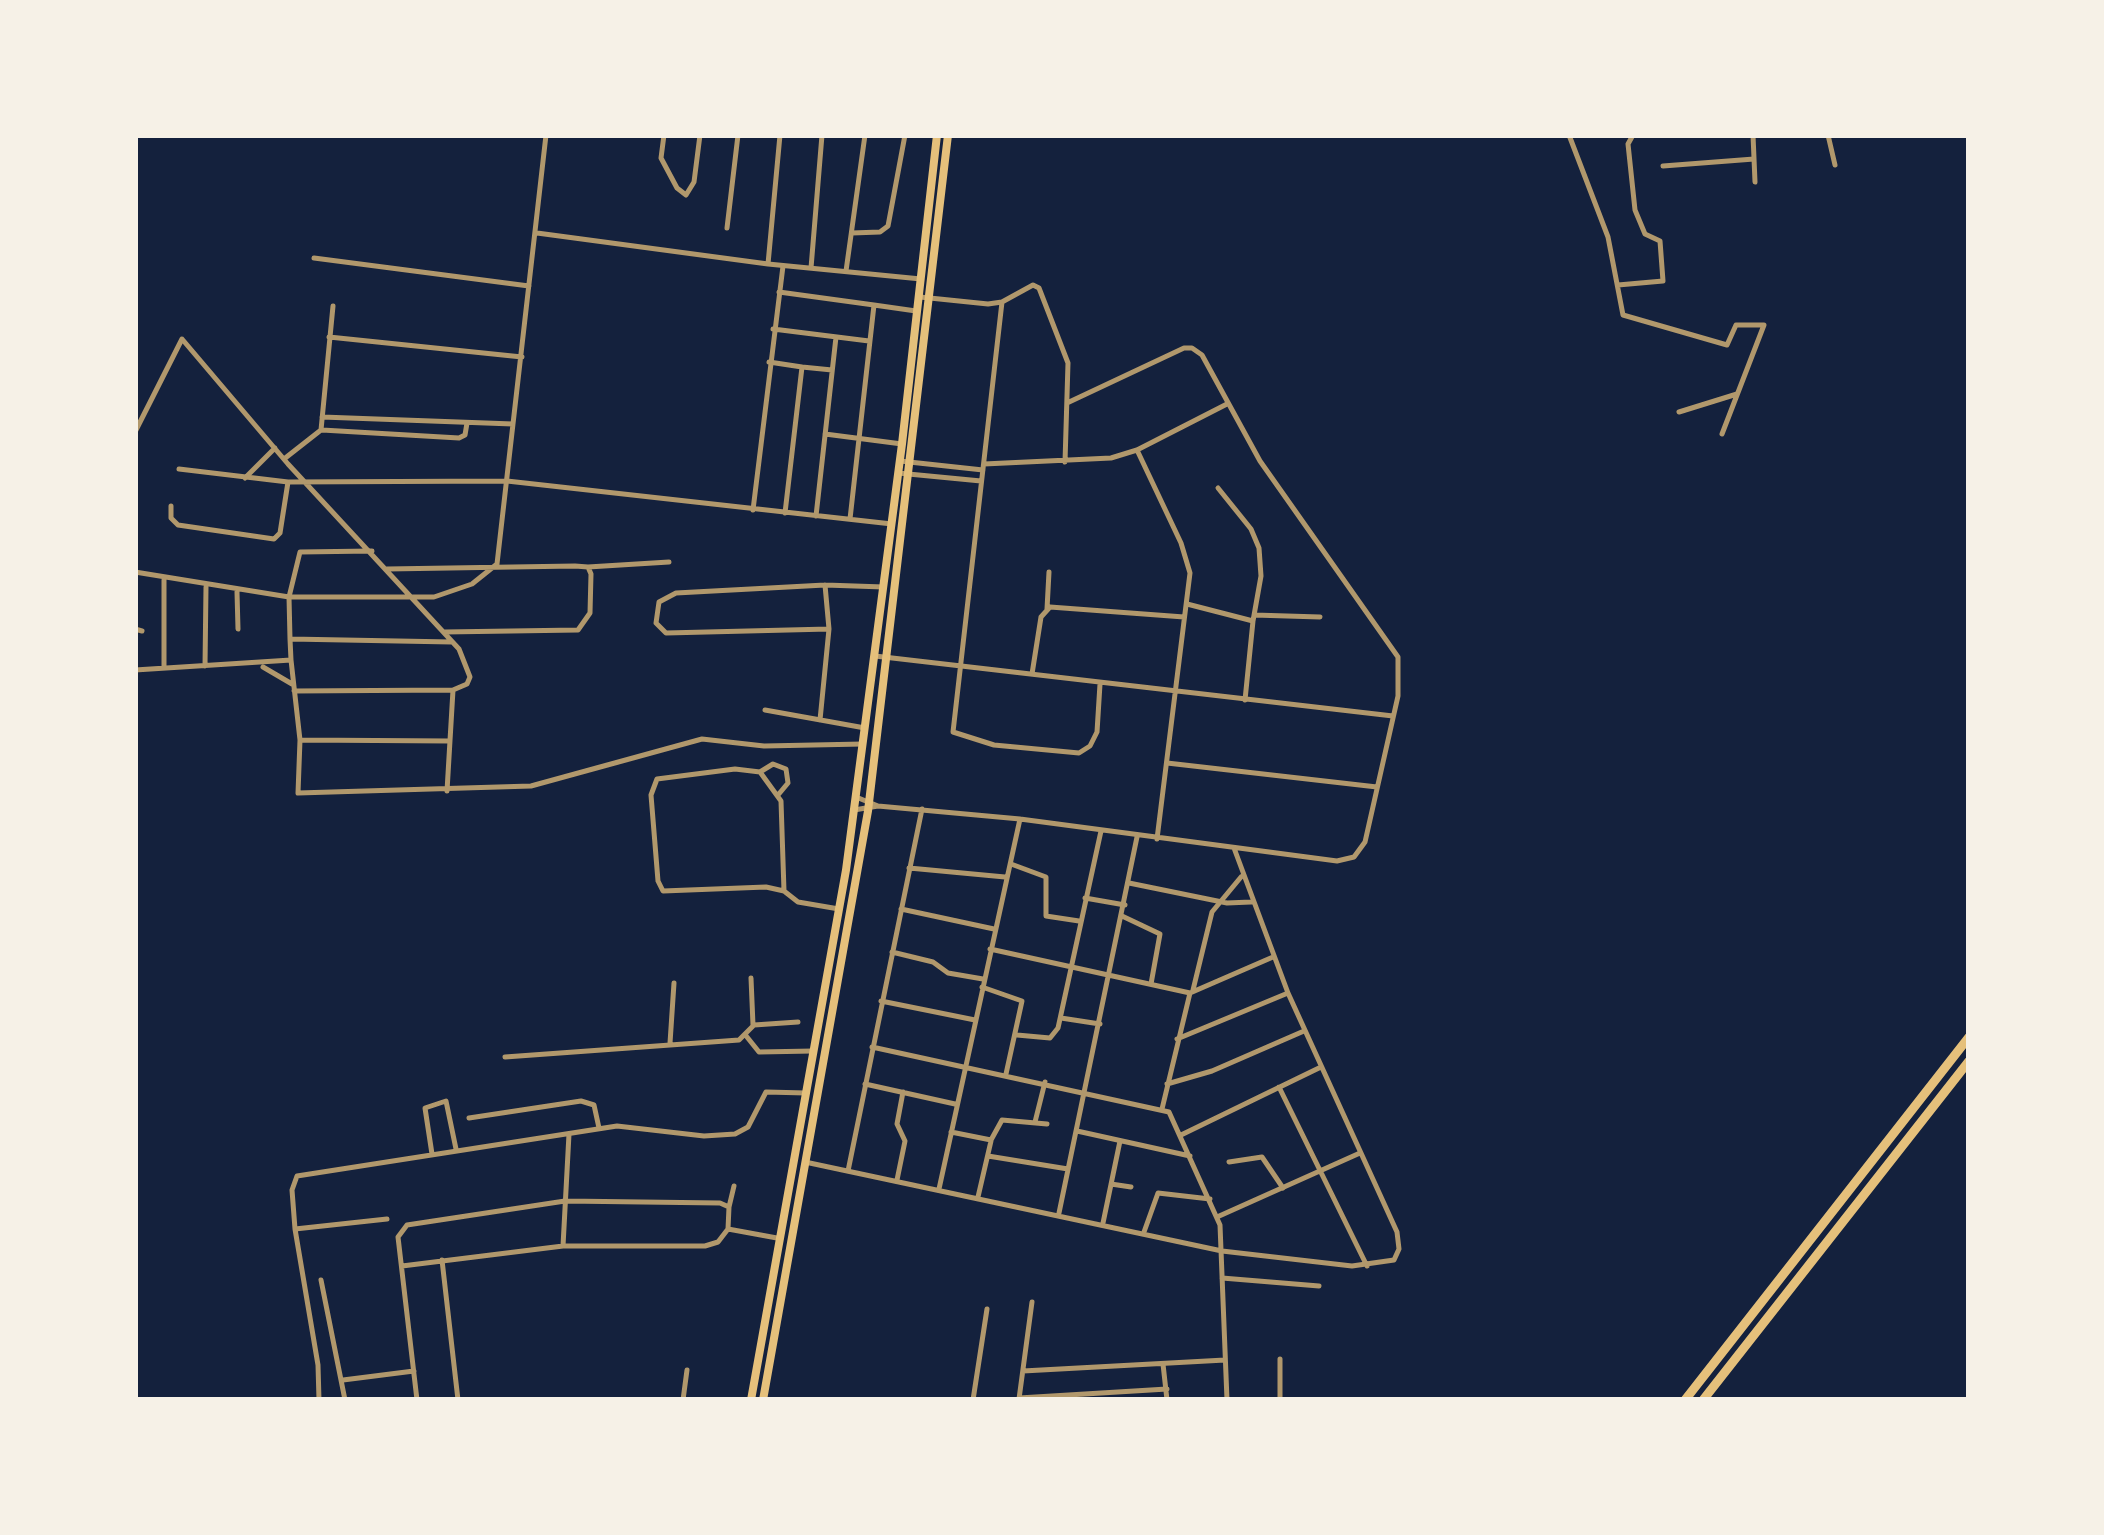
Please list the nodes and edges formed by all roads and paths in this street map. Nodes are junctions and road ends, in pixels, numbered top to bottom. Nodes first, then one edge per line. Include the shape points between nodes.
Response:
1 (546, 135) edge
2 (664, 135) edge
3 (700, 135) edge
4 (738, 135) edge
5 (780, 135) edge
6 (822, 135) edge
7 (865, 135) edge
8 (905, 135) edge
9 (937, 135) edge
10 (948, 135) edge
11 (1569, 135) edge
12 (1633, 135) edge
13 (1753, 135) edge
14 (1828, 135) edge
15 (1754, 159) junction
16 (1835, 165) dead end
17 (1663, 166) dead end
18 (1755, 182) dead end
19 (727, 228) dead end
20 (537, 233) junction
21 (852, 233) junction
22 (314, 258) dead end
23 (768, 264) junction
24 (783, 266) junction
25 (811, 268) junction
26 (846, 271) junction
27 (925, 279) junction
28 (1617, 285) junction
29 (530, 286) junction
30 (779, 292) junction
31 (923, 297) junction
32 (1002, 302) junction
33 (874, 305) junction
34 (333, 306) dead end
35 (918, 311) junction
36 (773, 329) junction
37 (329, 337) junction
38 (836, 337) junction
39 (870, 341) junction
40 (522, 357) junction
41 (769, 362) junction
42 (802, 367) junction
43 (832, 370) junction
44 (1737, 394) junction
45 (1067, 403) junction
46 (1227, 404) junction
47 (1678, 412) dead end
48 (322, 418) junction
49 (393, 420) junction
50 (468, 423) junction
51 (513, 424) junction
52 (321, 430) junction
53 (135, 432) edge
54 (392, 434) junction
55 (826, 434) junction
56 (1722, 434) dead end
57 (859, 439) junction
58 (902, 444) junction
59 (275, 448) junction
60 (1137, 450) junction
61 (284, 458) junction
62 (904, 461) junction
63 (1065, 462) junction
64 (984, 467) junction
65 (178, 468) dead end
66 (903, 474) junction
67 (244, 478) junction
68 (306, 481) junction
69 (508, 481) junction
70 (982, 481) junction
71 (288, 482) junction
72 (1218, 488) dead end
73 (171, 506) dead end
74 (753, 510) junction
75 (785, 513) junction
76 (816, 516) junction
77 (850, 520) junction
78 (892, 524) junction
79 (372, 552) junction
80 (669, 562) dead end
81 (497, 564) junction
82 (588, 567) junction
83 (386, 568) junction
84 (135, 572) edge
85 (1049, 572) dead end
86 (164, 580) junction
87 (825, 585) junction
88 (206, 587) junction
89 (884, 587) junction
90 (237, 592) junction
91 (411, 596) junction
92 (289, 597) junction
93 (1187, 604) junction
94 (1047, 609) junction
95 (1184, 617) junction
96 (1320, 617) dead end
97 (1253, 618) junction
98 (238, 628) dead end
99 (829, 629) junction
100 (444, 632) junction
101 (290, 639) junction
102 (452, 642) junction
103 (875, 656) junction
104 (887, 658) junction
105 (291, 660) junction
106 (261, 665) junction
107 (205, 666) junction
108 (959, 667) junction
109 (164, 668) junction
110 (135, 670) edge
111 (1032, 674) junction
112 (1100, 684) junction
113 (294, 688) junction
114 (453, 690) junction
115 (1175, 693) junction
116 (1245, 700) junction
117 (766, 710) dead end
118 (1394, 716) junction
119 (820, 720) junction
120 (865, 728) junction
121 (300, 740) junction
122 (450, 741) junction
123 (863, 744) junction
124 (1166, 763) junction
125 (760, 772) junction
126 (1378, 787) junction
127 (447, 791) junction
128 (778, 795) junction
129 (856, 798) junction
130 (870, 800) junction
131 (878, 806) junction
132 (922, 809) junction
133 (854, 810) junction
134 (868, 812) junction
135 (1020, 819) junction
136 (1101, 831) junction
137 (1138, 837) junction
138 (1157, 839) junction
139 (1234, 848) junction
140 (1010, 864) junction
141 (910, 868) junction
142 (1006, 876) junction
143 (1242, 876) junction
144 (1129, 883) junction
145 (784, 890) junction
146 (1085, 898) junction
147 (1218, 901) junction
148 (1251, 902) junction
149 (1124, 905) junction
150 (901, 909) junction
151 (839, 913) junction
152 (1122, 916) junction
153 (849, 917) junction
154 (1079, 922) junction
155 (994, 929) junction
156 (990, 949) junction
157 (892, 952) junction
158 (1272, 957) junction
159 (1070, 965) junction
160 (1110, 973) junction
161 (751, 978) dead end
162 (984, 979) junction
163 (674, 983) dead end
164 (1152, 984) junction
165 (982, 988) junction
166 (1192, 992) junction
167 (1288, 993) junction
168 (880, 1001) junction
169 (1061, 1018) junction
170 (975, 1020) junction
171 (798, 1022) dead end
172 (1100, 1024) junction
173 (752, 1026) junction
174 (1304, 1031) junction
175 (1017, 1035) junction
176 (1969, 1037) edge
177 (746, 1038) junction
178 (1177, 1038) junction
179 (670, 1044) junction
180 (872, 1047) junction
181 (814, 1050) junction
182 (504, 1056) dead end
183 (1969, 1061) edge
184 (964, 1066) junction
185 (1321, 1067) junction
186 (1006, 1074) junction
187 (1045, 1082) junction
188 (865, 1084) junction
189 (1167, 1084) junction
190 (1279, 1087) junction
191 (1085, 1091) junction
192 (904, 1092) junction
193 (806, 1093) junction
194 (956, 1104) junction
195 (1162, 1108) junction
196 (469, 1118) dead end
197 (1035, 1122) junction
198 (1048, 1124) dead end
199 (599, 1128) junction
200 (1077, 1131) junction
201 (951, 1132) junction
202 (569, 1133) junction
203 (1181, 1134) junction
204 (991, 1140) junction
205 (1120, 1141) junction
206 (456, 1149) junction
207 (1361, 1153) junction
208 (432, 1154) junction
209 (988, 1156) junction
210 (1190, 1156) junction
211 (793, 1158) junction
212 (804, 1162) junction
213 (1230, 1162) dead end
214 (1068, 1169) junction
215 (848, 1171) junction
216 (1324, 1171) junction
217 (897, 1180) junction
218 (1112, 1184) junction
219 (734, 1186) dead end
220 (1131, 1187) dead end
221 (938, 1189) junction
222 (1284, 1190) junction
223 (978, 1197) junction
224 (1210, 1198) junction
225 (565, 1201) junction
226 (729, 1207) junction
227 (1059, 1213) junction
228 (1217, 1217) junction
229 (387, 1219) dead end
230 (1102, 1224) junction
231 (295, 1229) junction
232 (728, 1230) junction
233 (1144, 1232) junction
234 (777, 1238) junction
235 (563, 1246) junction
236 (1222, 1250) junction
237 (442, 1260) junction
238 (402, 1266) junction
239 (1366, 1266) junction
240 (1222, 1278) junction
241 (321, 1280) dead end
242 (1319, 1286) dead end
243 (1032, 1302) dead end
244 (986, 1309) dead end
245 (1280, 1359) dead end
246 (1225, 1360) junction
247 (1163, 1364) junction
248 (687, 1370) dead end
249 (414, 1371) junction
250 (1023, 1371) junction
251 (343, 1380) junction
252 (1166, 1389) junction
253 (1019, 1399) edge
254 (319, 1400) edge
255 (345, 1400) edge
256 (417, 1400) edge
257 (458, 1400) edge
258 (683, 1400) edge
259 (751, 1400) edge
260 (763, 1400) edge
261 (973, 1400) edge
262 (1167, 1400) edge
263 (1227, 1400) edge
264 (1280, 1400) edge
265 (1685, 1400) edge
266 (1704, 1400) edge

1 - 20 street
2 - 3 street via 661,158 686,195
4 - 19 street
5 - 23 street
6 - 25 street
7 - 21 street
8 - 21 street via 890,222 880,232
9 - 27 main road
10 - 27 main road
11 - 28 street via 1608,238
12 - 28 street via 1628,144 1635,210 1644,232 1660,240 1663,281
13 - 15 street
14 - 16 street
15 - 17 street
15 - 18 street
20 - 23 street
20 - 29 street
21 - 26 street
22 - 29 street
23 - 24 street
24 - 25 street
24 - 30 street
25 - 26 street
26 - 27 street
27 - 31 main road
28 - 44 street via 1623,316 1706,342 1727,345 1736,325 1764,324
29 - 40 street
30 - 33 street
30 - 36 street
31 - 32 street
31 - 35 main road
31 - 62 main road
32 - 45 street via 1032,285 1041,291 1066,349
32 - 64 street
33 - 35 street
33 - 39 street
34 - 37 street
35 - 58 main road
36 - 38 street
36 - 41 street
37 - 40 street
37 - 48 street
38 - 39 street
38 - 43 street
39 - 57 street
40 - 51 street
41 - 42 street
41 - 74 street
42 - 43 street
42 - 75 street
43 - 55 street
44 - 47 street
44 - 56 street
45 - 46 street via 1188,347 1202,355
45 - 63 street
46 - 60 street
46 - 118 street via 1284,497 1394,647 1401,677
48 - 49 street
48 - 52 street
49 - 50 street
49 - 54 street
50 - 51 street
50 - 54 street via 458,438
51 - 69 street
52 - 54 street
52 - 61 street
53 - 59 street via 182,339
55 - 57 street
55 - 76 street
57 - 58 street
57 - 77 street
58 - 62 main road
59 - 61 street
59 - 67 street
60 - 63 street
60 - 93 street via 1185,552
61 - 68 street
62 - 64 street
62 - 66 main road
63 - 64 street
64 - 70 street
65 - 67 street
66 - 70 street
66 - 78 main road
66 - 104 main road
67 - 71 street
68 - 69 street
68 - 71 street
68 - 79 street
69 - 74 street
69 - 81 street
70 - 108 street
71 - 73 street via 274,539 178,525
72 - 97 street via 1259,548
74 - 75 street
75 - 76 street
76 - 77 street
77 - 78 street
78 - 89 main road
79 - 83 street
79 - 92 street via 300,552
80 - 82 street
81 - 82 street
81 - 83 street
81 - 91 street via 462,589
82 - 100 street via 592,603 578,630
83 - 91 street
84 - 86 street
85 - 94 street
86 - 88 street
86 - 109 street
87 - 89 street
87 - 99 street
87 - 99 street via 676,594 659,602 656,622 666,633
88 - 90 street
88 - 107 street
89 - 103 main road
90 - 92 street
90 - 98 street
91 - 92 street
91 - 100 street
92 - 101 street
93 - 95 street
93 - 97 street
94 - 95 street via 1068,605
94 - 111 street
95 - 115 street
96 - 97 street
97 - 116 street
99 - 119 street
100 - 102 street
101 - 102 street
101 - 105 street
102 - 114 street via 471,671 468,684
103 - 104 street
103 - 120 main road
104 - 108 street
104 - 130 main road
105 - 106 street
105 - 113 street
106 - 107 street
106 - 113 street
107 - 109 street
108 - 111 street
108 - 112 street via 954,734 1009,747 1073,754 1088,748 1097,732
109 - 110 street
111 - 112 street
112 - 115 street
113 - 114 street
113 - 121 street
114 - 122 street
115 - 116 street
115 - 124 street
116 - 118 street
117 - 119 street
118 - 126 street
119 - 120 street
120 - 123 main road
121 - 122 street
121 - 127 street via 298,793
122 - 127 street
123 - 127 street via 694,740 542,784
123 - 129 main road
124 - 126 street
124 - 138 street
125 - 128 street
125 - 128 street via 773,764 786,769 788,783
125 - 145 street via 657,779 651,795 659,887 670,894
126 - 139 street via 1365,842 1349,860
128 - 145 street
129 - 130 street
129 - 133 main road
130 - 131 street
130 - 134 main road
131 - 132 street
131 - 134 street
132 - 135 street
132 - 141 street
133 - 134 street
133 - 151 main road
134 - 153 main road
135 - 136 street
135 - 140 street
136 - 137 street
136 - 146 street
137 - 138 street
137 - 144 street
138 - 139 street
139 - 143 street
140 - 142 street
140 - 154 street via 1046,877 1046,916
141 - 142 street
141 - 150 street
142 - 155 street
143 - 147 street
143 - 148 street
144 - 147 street
144 - 149 street
145 - 151 street via 798,902
146 - 149 street
146 - 154 street
147 - 148 street
147 - 166 street
148 - 158 street
149 - 152 street
150 - 155 street
150 - 157 street
151 - 153 main road
151 - 181 main road
152 - 160 street
152 - 164 street via 1160,934
153 - 212 main road
154 - 159 street
155 - 156 street
156 - 159 street
156 - 162 street
157 - 162 street
157 - 168 street
158 - 166 street
158 - 167 street
159 - 160 street
159 - 169 street
160 - 164 street
160 - 172 street
161 - 173 street
162 - 165 street
163 - 179 street
164 - 166 street
165 - 170 street
165 - 175 street via 1021,998
166 - 178 street
167 - 174 street
167 - 178 street
168 - 170 street
168 - 180 street
169 - 172 street
169 - 175 street via 1050,1038
170 - 184 street
171 - 173 street
172 - 191 street
173 - 177 street
174 - 185 street
174 - 189 street
175 - 186 street
176 - 265 highway
177 - 179 street
177 - 181 street via 759,1052
178 - 189 street
179 - 182 street
180 - 184 street
180 - 188 street
181 - 193 main road
183 - 266 highway
184 - 186 street
184 - 194 street
185 - 190 street
185 - 207 street
186 - 187 street
187 - 191 street
187 - 197 street
188 - 192 street
188 - 215 street
189 - 195 street
190 - 203 street
190 - 216 street
191 - 195 street
191 - 200 street
192 - 194 street
192 - 217 street
193 - 199 street via 766,1092 748,1126 735,1134
193 - 211 main road
194 - 201 street
195 - 203 street
196 - 199 street via 581,1100 594,1105
197 - 198 street
197 - 204 street via 1002,1120
199 - 202 street
200 - 205 street
200 - 214 street
201 - 204 street
201 - 221 street
202 - 206 street
202 - 225 street
203 - 210 street
204 - 209 street
205 - 210 street
205 - 218 street
206 - 208 street
206 - 208 street via 446,1100 425,1108
207 - 216 street
207 - 239 street via 1400,1242 1394,1260
208 - 231 street via 300,1175 292,1190
209 - 214 street
209 - 223 street
210 - 224 street
211 - 212 street
211 - 234 main road
212 - 215 street
212 - 260 main road
213 - 222 street via 1262,1157
214 - 227 street
215 - 217 street
216 - 222 street
216 - 239 street
217 - 221 street
218 - 220 street
218 - 230 street
219 - 226 street
221 - 223 street
222 - 228 street
223 - 227 street
224 - 228 street
224 - 233 street via 1158,1192
225 - 226 street
225 - 235 street
225 - 238 street via 407,1226 398,1237
226 - 232 street
227 - 230 street
228 - 236 street
229 - 231 street
230 - 233 street
231 - 254 street
232 - 234 street
232 - 235 street via 705,1246
233 - 236 street
234 - 259 main road
235 - 237 street
236 - 239 street
236 - 240 street
237 - 238 street
237 - 257 street
238 - 249 street
240 - 242 street
240 - 246 street
241 - 251 street
243 - 250 street
244 - 261 street
245 - 264 street
246 - 247 street
246 - 263 street
247 - 250 street
247 - 252 street
248 - 258 street
249 - 251 street
249 - 256 street
250 - 253 street
251 - 255 street
252 - 253 street
252 - 262 street

